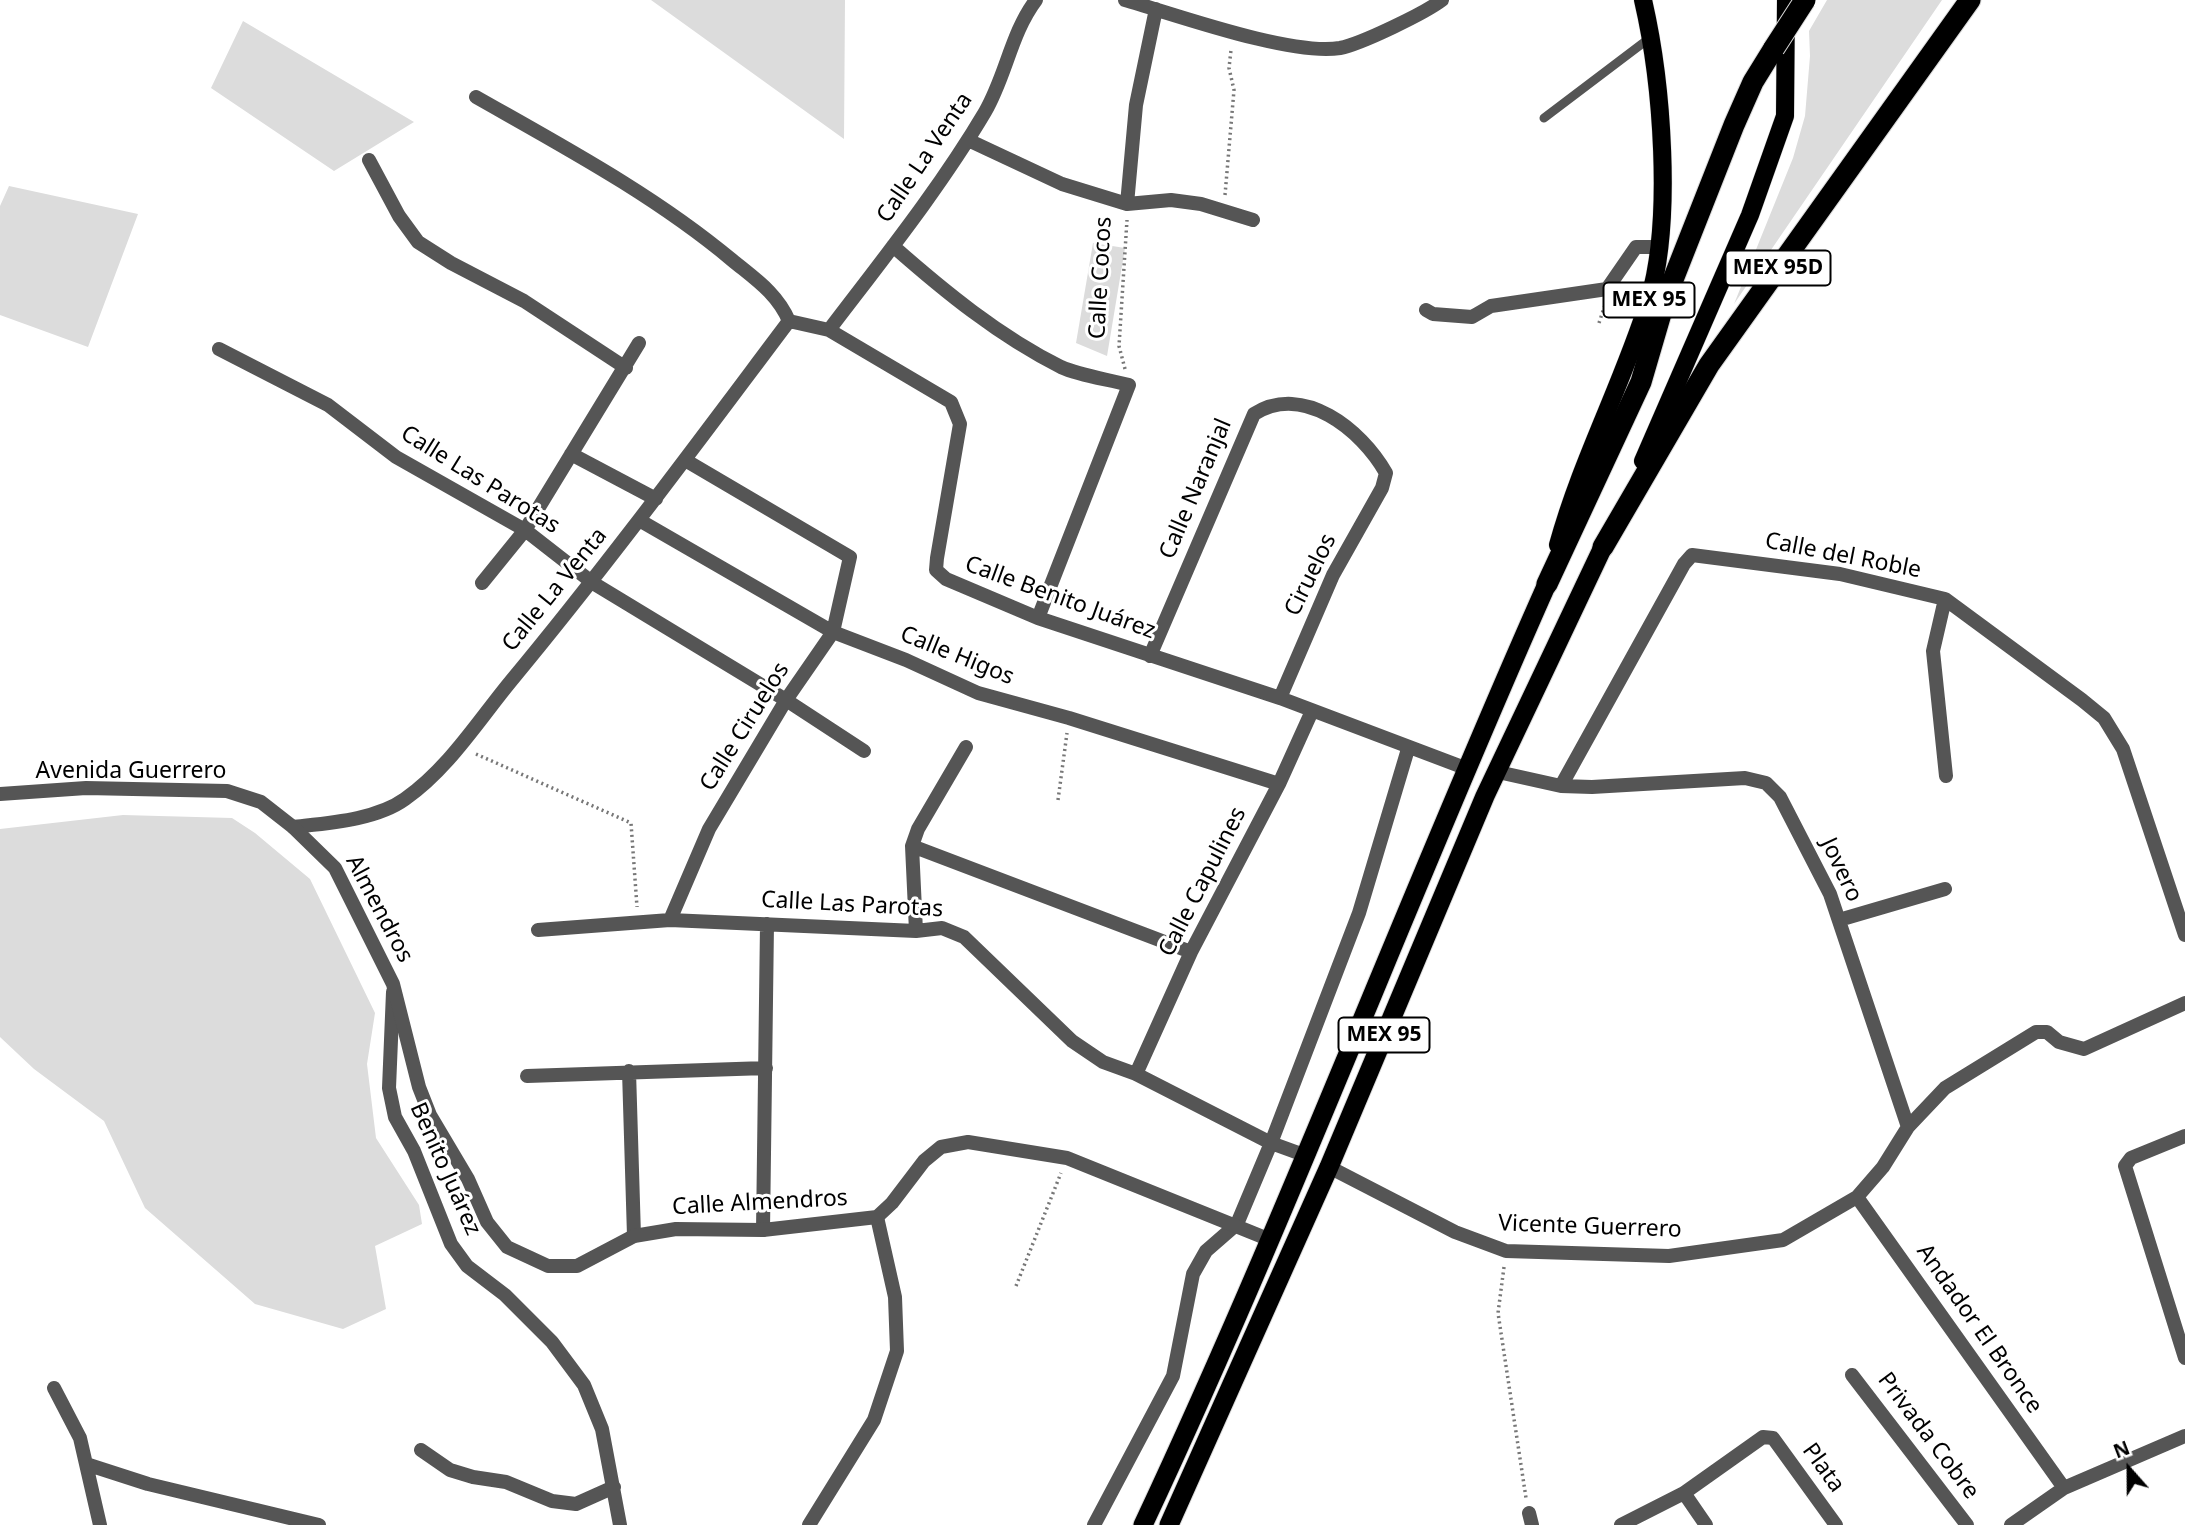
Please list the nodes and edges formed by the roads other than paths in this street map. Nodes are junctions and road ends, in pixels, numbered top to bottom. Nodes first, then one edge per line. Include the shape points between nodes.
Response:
1 (1036, 0) edge
2 (1125, 0) edge
3 (1442, 0) edge
4 (1643, 0) edge
5 (1786, 0) edge
6 (1805, 0) edge
7 (1970, 0) edge
8 (1156, 9) junction
9 (1651, 37) junction
10 (477, 97) dead end
11 (1544, 118) dead end
12 (968, 140) junction
13 (369, 160) dead end
14 (1127, 204) junction
15 (1253, 219) dead end
16 (893, 246) junction
17 (1658, 247) junction
18 (1426, 310) dead end
19 (789, 321) junction
20 (829, 330) junction
21 (639, 344) dead end
22 (219, 349) dead end
23 (626, 368) junction
24 (571, 454) junction
25 (685, 460) junction
26 (1386, 473) joint
27 (656, 499) junction
28 (639, 520) junction
29 (524, 530) junction
30 (1603, 547) junction
31 (482, 583) dead end
32 (593, 583) junction
33 (1547, 584) junction
34 (1945, 600) junction
35 (1038, 618) junction
36 (834, 632) junction
37 (1150, 656) junction
38 (1280, 698) junction
39 (786, 700) junction
40 (1312, 711) junction
41 (966, 747) dead end
42 (1408, 749) junction
43 (864, 751) dead end
44 (1465, 768) junction
45 (1498, 772) junction
46 (1946, 776) dead end
47 (1279, 784) junction
48 (1561, 786) junction
49 (0, 794) edge
50 (293, 827) junction
51 (912, 846) junction
52 (1945, 889) dead end
53 (670, 920) junction
54 (1839, 920) junction
55 (767, 924) junction
56 (538, 930) dead end
57 (916, 931) junction
58 (2185, 935) edge
59 (1191, 952) junction
60 (393, 984) junction
61 (2185, 1003) edge
62 (766, 1068) junction
63 (629, 1071) junction
64 (1136, 1074) junction
65 (527, 1076) dead end
66 (1908, 1126) junction
67 (2185, 1136) edge
68 (1271, 1143) junction
69 (1304, 1155) junction
70 (1329, 1167) junction
71 (1857, 1197) junction
72 (877, 1217) junction
73 (1237, 1224) junction
74 (763, 1230) junction
75 (634, 1236) junction
76 (1268, 1239) junction
77 (2185, 1358) edge
78 (1852, 1375) dead end
79 (54, 1388) dead end
80 (2185, 1436) edge
81 (421, 1450) dead end
82 (86, 1464) junction
83 (614, 1487) junction
84 (2064, 1488) junction
85 (1684, 1493) junction
86 (100, 1525) edge
87 (319, 1525) edge
88 (620, 1525) edge
89 (809, 1525) edge
90 (1094, 1525) edge
91 (1143, 1525) edge
92 (1169, 1525) edge
93 (1621, 1525) edge
94 (1706, 1525) edge
95 (1836, 1525) edge
96 (1967, 1525) edge
97 (2011, 1525) edge

1 - 12 street, Calle La Venta via 1026,13 999,88
2 - 8 street
3 - 8 street via 1341,48 1301,48
4 - 9 main road, MEX 95
5 - 30 main road, MEX 95 via 1785,116 1750,215
6 - 33 highway, bridge via 1753,82 1734,125 1665,300 1641,382
7 - 30 highway, MEX 95D via 1709,365
8 - 14 street, Calle Cocos via 1136,105
9 - 11 lane
9 - 17 main road, MEX 95 via 1660,116
10 - 19 street via 610,173 700,234 773,293
12 - 14 street via 1062,184
12 - 16 street, Calle La Venta
13 - 23 street via 418,242 524,301
14 - 15 street via 1171,200
16 - 20 street, Calle La Venta
16 - 35 street via 946,293 1042,356 1063,368 1129,385
17 - 18 street via 1636,247 1607,289 1491,306 1464,318
17 - 33 main road, MEX 95 via 1650,298 1565,519
19 - 20 street, Calle Benito Juárez
19 - 25 street, Calle La Venta
20 - 35 street, Calle Benito Juárez via 951,402 960,424 936,570 946,579
21 - 23 street
22 - 29 street, Calle Las Parotas via 328,405 396,457
23 - 24 street
24 - 27 street
24 - 29 street
25 - 27 street, Calle La Venta
25 - 36 street, Calle Ciruelos via 850,557
26 - 37 street, Calle Naranjal via 1343,425 1310,404 1270,404 1254,414
26 - 38 street, Ciruelos via 1333,575
27 - 28 street, Calle La Venta
28 - 32 street, Calle La Venta
28 - 36 street, Calle Higos
29 - 31 street
29 - 32 street, Calle Las Parotas
30 - 45 highway, MEX 95
32 - 39 street, Calle Las Parotas
32 - 50 street, Calle La Venta via 458,747 404,800 382,811
33 - 44 highway, MEX 95
34 - 46 street via 1933,651
34 - 48 street, Calle del Roble via 1840,573 1692,555
34 - 58 street, Calle del Roble via 2104,718 2123,749
35 - 37 street, Calle Benito Juárez
36 - 39 street, Calle Ciruelos
36 - 47 street, Calle Higos via 978,693
37 - 38 street, Calle Benito Juárez
38 - 40 street, Calle Benito Juárez
39 - 43 street, Calle Las Parotas
39 - 53 street, Calle Ciruelos via 709,828
40 - 42 street, Calle Benito Juárez
40 - 47 street, Calle Capulines
41 - 51 street
42 - 44 street, Calle Benito Juárez
42 - 68 street via 1359,913
44 - 69 highway, MEX 95
45 - 48 street, Jovero
45 - 70 highway, MEX 95
47 - 59 street, Calle Capulines
48 - 54 street, Jovero via 1745,778 1766,783 1780,797
49 - 50 street, Avenida Guerrero via 86,788 227,791 261,802
50 - 60 street, Almendros via 335,868
51 - 57 street
51 - 59 street
52 - 54 street
53 - 55 street, Calle Las Parotas
53 - 56 street, Calle Las Parotas
54 - 66 street, Jovero
55 - 57 street, Calle Las Parotas
55 - 62 street
57 - 64 street, Calle Las Parotas via 942,928 964,937 1072,1041 1103,1062
59 - 64 street, Calle Capulines
60 - 75 street, Calle Almendros via 430,1115 488,1222 507,1247 548,1266 577,1266
60 - 83 street, Benito Juárez via 388,1088 395,1117 414,1151 451,1244 467,1266 505,1294 552,1342 584,1385 602,1429
61 - 66 street via 2084,1049 2036,1032 1945,1088
62 - 63 street
62 - 74 street
63 - 65 street
63 - 75 street
64 - 68 street, Calle Las Parotas
66 - 71 street via 1883,1167
67 - 77 street via 2131,1158 2125,1166
68 - 69 street, Calle Las Parotas
68 - 73 street
69 - 76 highway, MEX 95
70 - 71 street, Vicente Guerrero via 1455,1232 1506,1251 1669,1256 1783,1240
70 - 92 highway, MEX 95
71 - 84 street, Andador El Bronce
72 - 73 street, Calle Almendros via 924,1161 941,1147 968,1142 1067,1158
72 - 74 street, Calle Almendros
72 - 89 street via 895,1297 897,1351 874,1420
73 - 76 street, Calle Almendros
73 - 90 street via 1206,1251 1192,1274 1173,1376
74 - 75 street, Calle Almendros via 676,1229
76 - 91 highway, MEX 95 via 1209,1385
78 - 96 street, Privada Cobre
79 - 82 street via 79,1438
80 - 84 street
81 - 83 street via 450,1470 506,1482 552,1501 576,1504
82 - 86 street
82 - 87 street via 148,1484
83 - 88 street, Benito Juárez
84 - 97 street
85 - 93 street
85 - 94 street
85 - 95 street, Plata via 1768,1437

